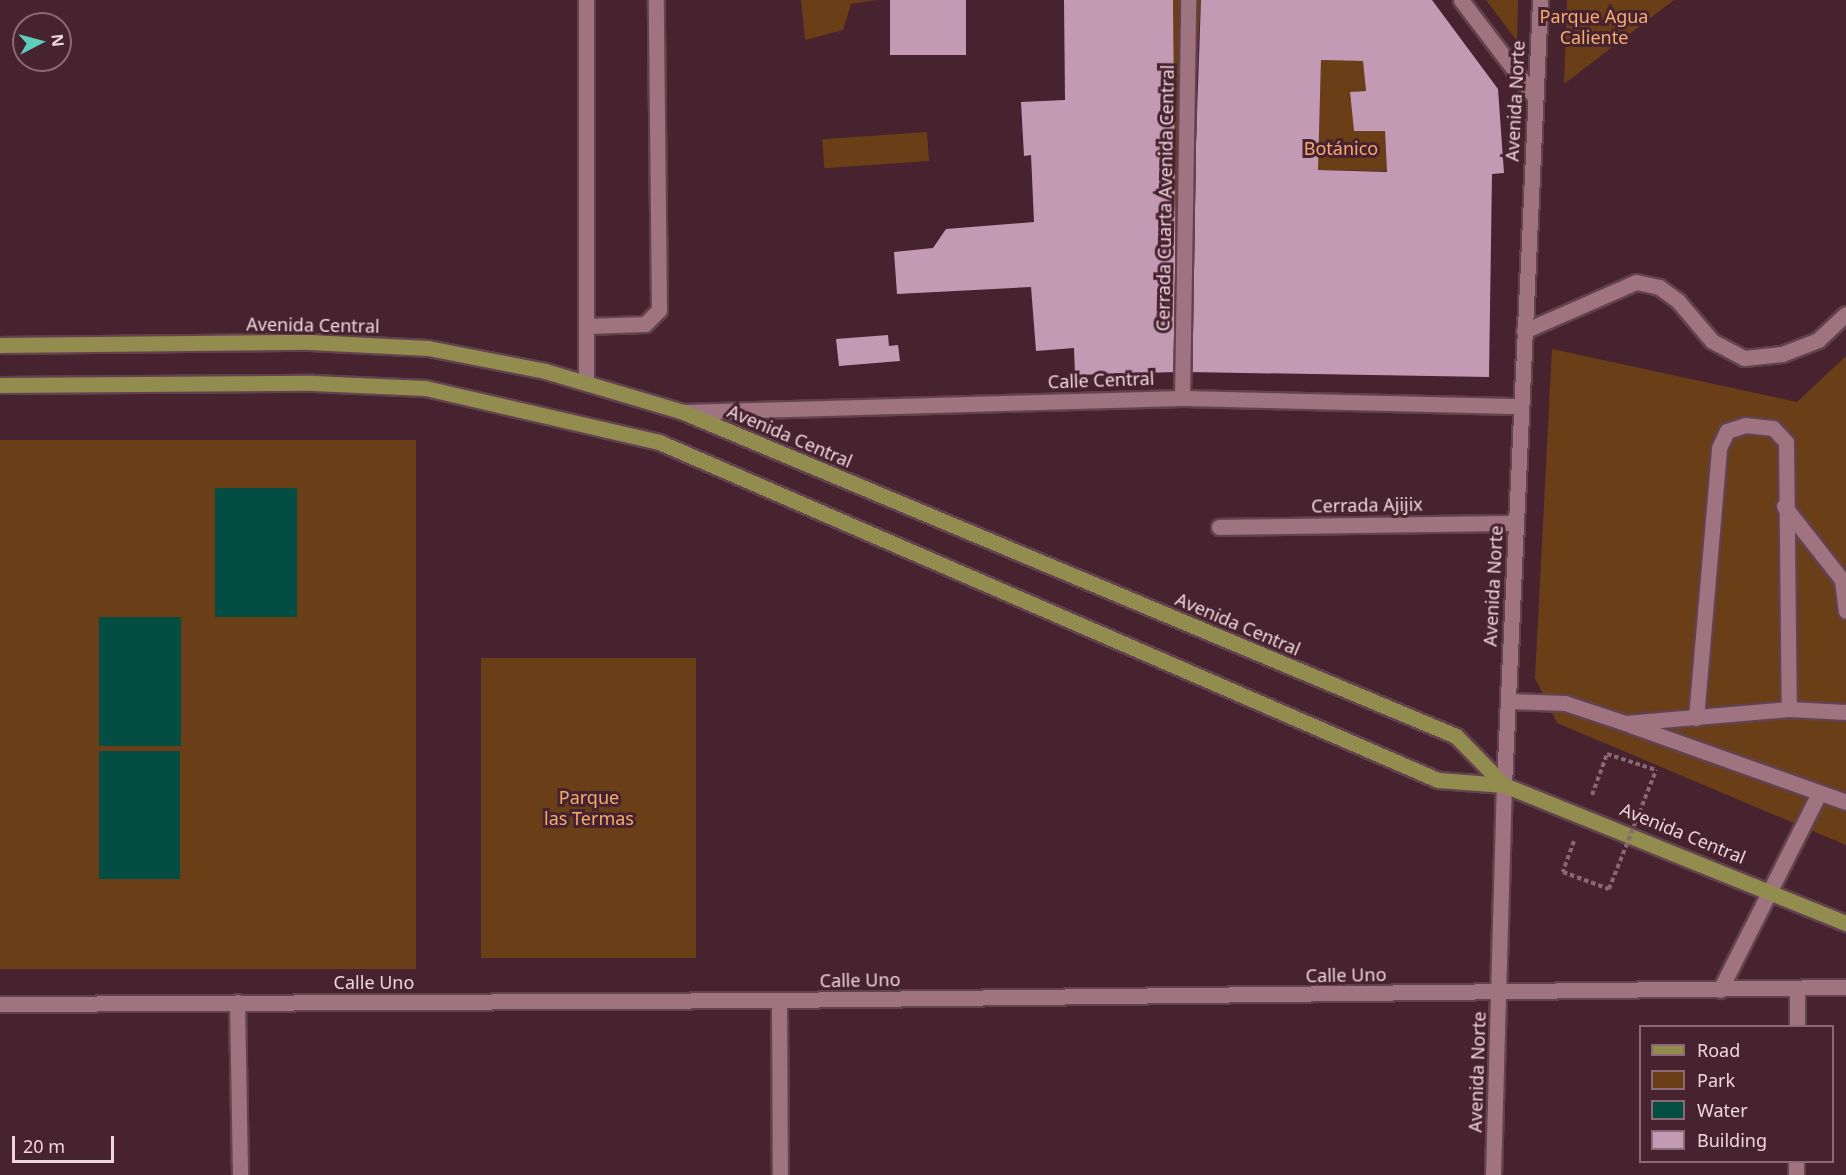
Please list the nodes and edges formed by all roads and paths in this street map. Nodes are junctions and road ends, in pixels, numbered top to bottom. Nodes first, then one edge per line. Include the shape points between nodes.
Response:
1 (586, 0) edge
2 (657, 0) edge
3 (1188, 0) edge
4 (1461, 0) edge
5 (1539, 0) edge
6 (1535, 97) junction
7 (1846, 314) edge
8 (586, 326) junction
9 (1524, 331) junction
10 (0, 345) edge
11 (586, 383) junction
12 (0, 385) edge
13 (1182, 398) junction
14 (1521, 406) junction
15 (683, 412) junction
16 (1784, 506) junction
17 (1516, 523) junction
18 (1219, 527) dead end
19 (1846, 611) edge
20 (1508, 701) junction
21 (1789, 709) junction
22 (1846, 712) edge
23 (1696, 718) junction
24 (1625, 723) junction
25 (1504, 785) junction
26 (1819, 793) junction
27 (1846, 802) edge
28 (1584, 814) junction
29 (1770, 889) junction
30 (1846, 923) edge
31 (1846, 987) edge
32 (1720, 990) junction
33 (1797, 990) junction
34 (1500, 993) junction
35 (779, 1000) junction
36 (237, 1002) junction
37 (0, 1004) edge
38 (1797, 1025) edge
39 (240, 1175) edge
40 (780, 1175) edge
41 (1493, 1175) edge

1 - 8 street via 582,12
2 - 8 street via 659,310 645,324
3 - 13 street, Cerrada Cuarta Avenida Central
4 - 6 street
5 - 6 street, Avenida Norte
6 - 9 street, Avenida Norte
7 - 9 street via 1818,340 1782,354 1744,358 1712,341 1678,301 1659,287 1636,282
8 - 11 street
9 - 14 street, Avenida Norte
10 - 11 main road, Avenida Central via 310,342 428,348
11 - 15 main road, Avenida Central
12 - 25 main road, Avenida Central via 314,383 425,387 659,442 1438,780
13 - 14 street, Calle Central
13 - 15 street, Calle Central
14 - 17 street, Avenida Norte
15 - 25 main road, Avenida Central via 1456,736
16 - 19 street via 1842,580
16 - 21 street
16 - 23 street via 1787,453 1781,434 1764,425 1736,426 1727,431 1719,448
17 - 18 street, Cerrada Ajijix
17 - 20 street, Avenida Norte
20 - 24 street via 1565,703
20 - 25 street, Avenida Norte
21 - 22 street
21 - 23 street
23 - 24 street
24 - 26 street
25 - 28 main road, Avenida Central
25 - 34 street, Avenida Norte
26 - 27 street
26 - 29 street
28 - 28 path, bridge via 1607,754 1656,770 1609,890 1563,872
28 - 29 main road, Avenida Central
29 - 30 main road, Avenida Central
29 - 32 street
31 - 33 street, Calle Uno
32 - 33 street, Calle Uno
32 - 34 street, Calle Uno
33 - 38 street
34 - 35 street, Calle Uno
34 - 41 street, Avenida Norte
35 - 36 street, Calle Uno
35 - 40 street
36 - 37 street, Calle Uno
36 - 39 street

